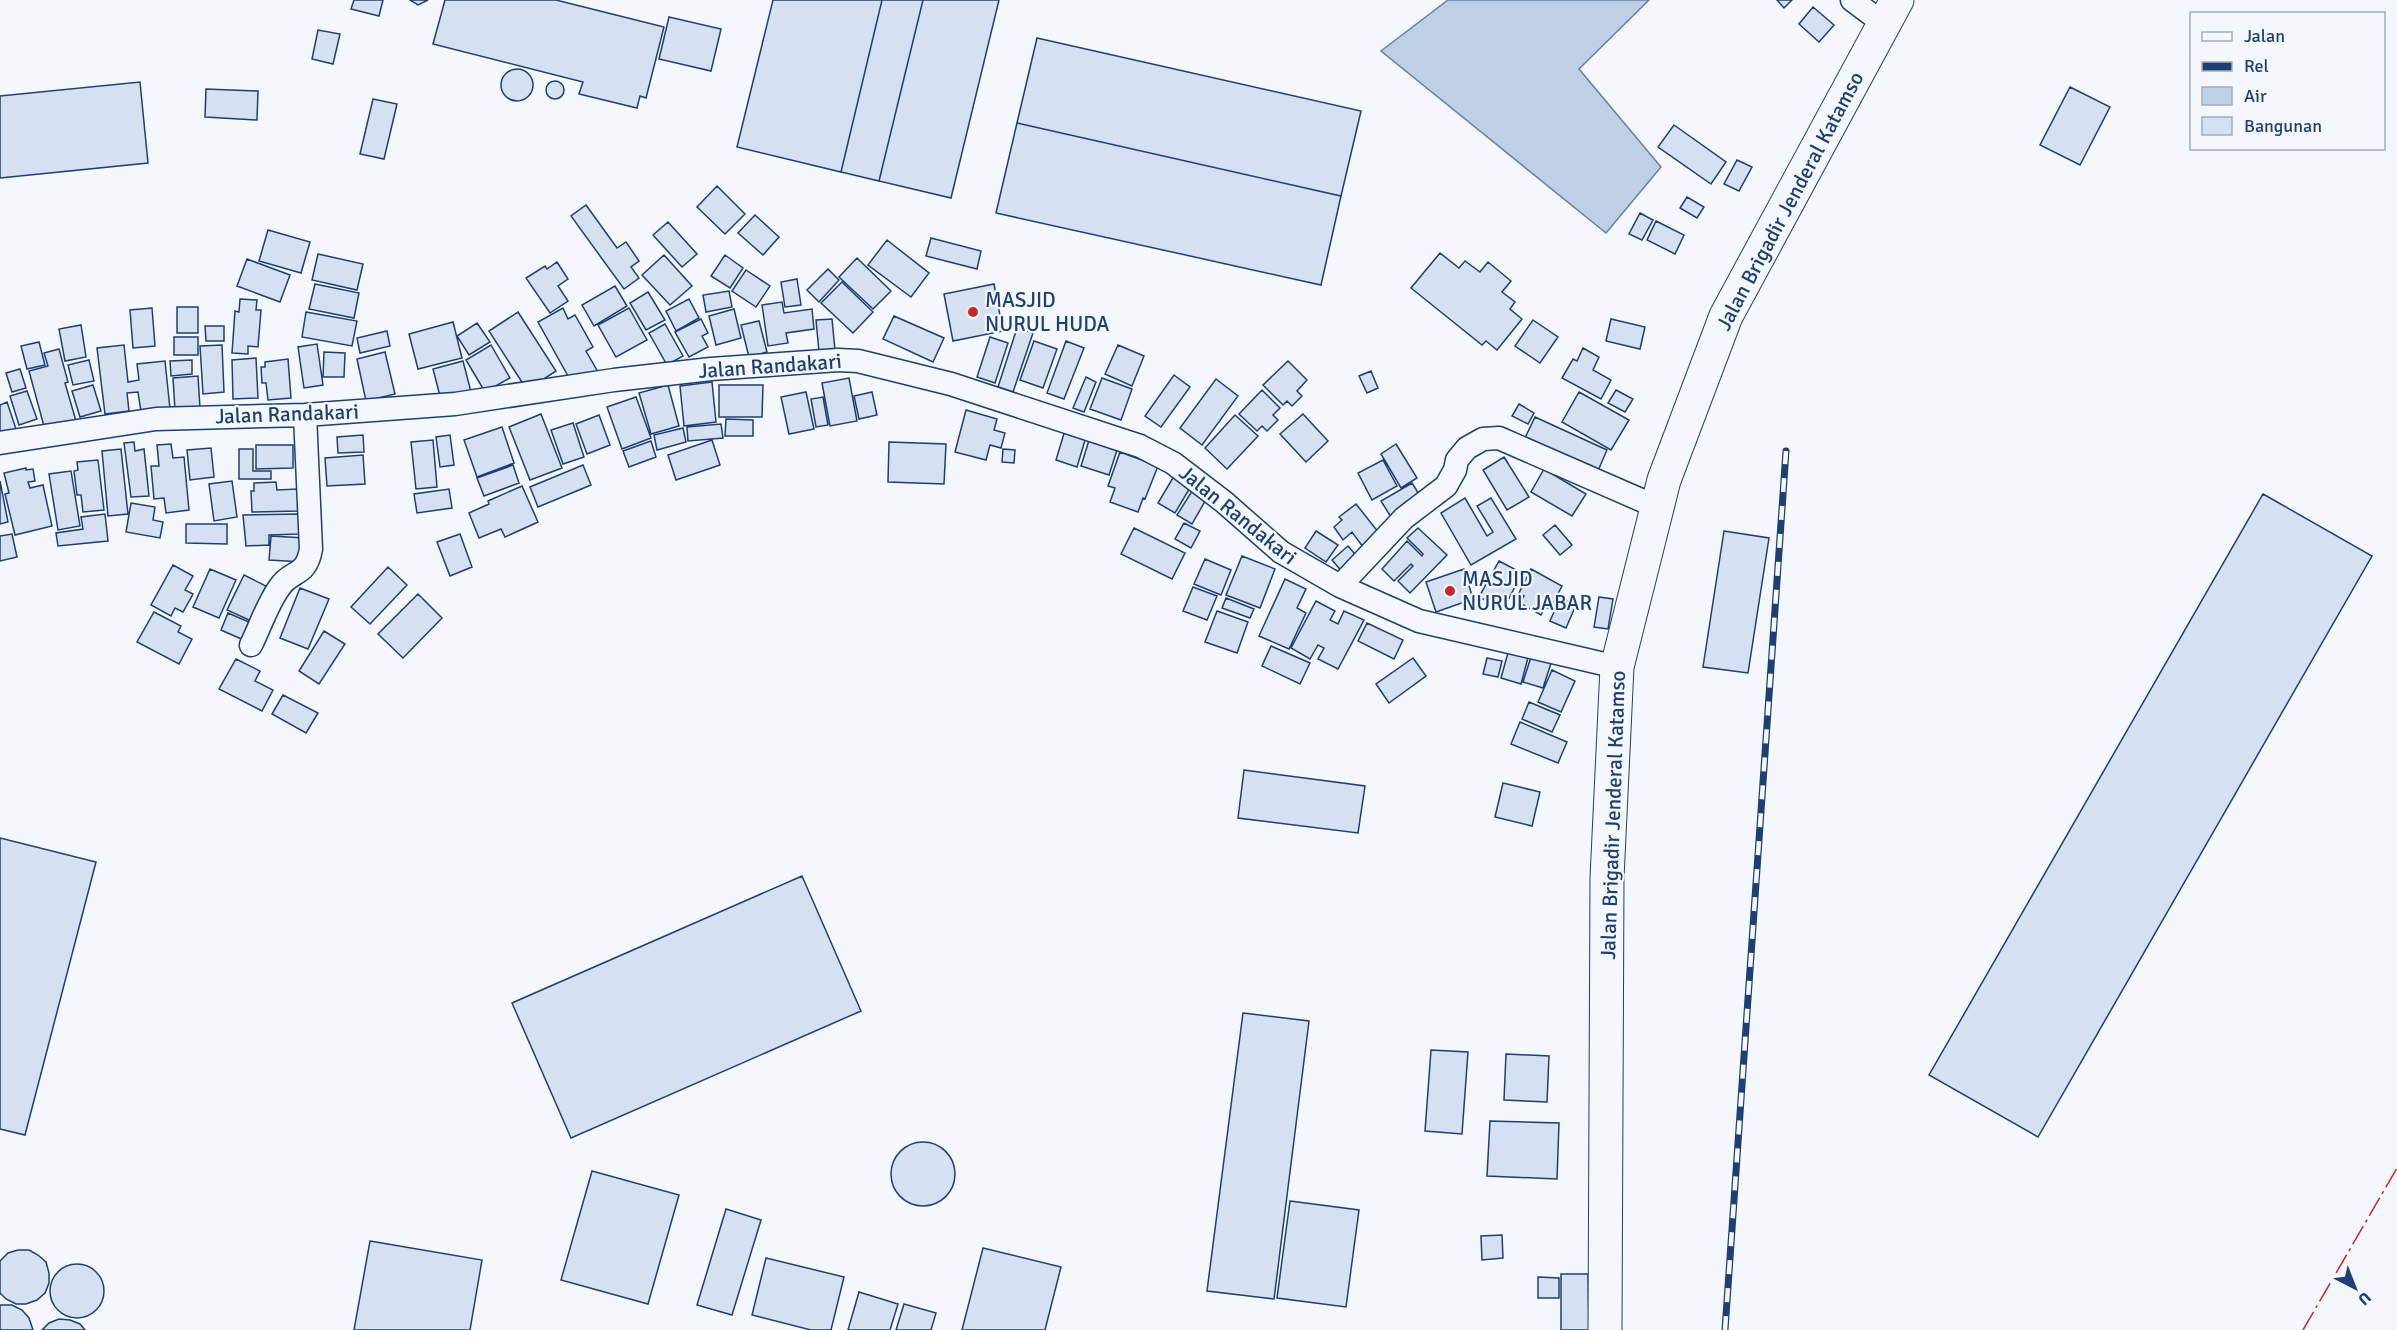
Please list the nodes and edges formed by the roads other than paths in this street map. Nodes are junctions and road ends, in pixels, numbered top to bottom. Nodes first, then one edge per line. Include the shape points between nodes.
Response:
1 (1852, 0) edge
2 (1891, 12) edge
3 (305, 415) junction
4 (0, 443) edge
5 (1657, 507) junction
6 (1340, 586) junction
7 (251, 645) dead end
8 (1617, 667) junction
9 (1605, 1330) edge

1 - 2 street
2 - 5 highway, Jalan Brigadir Jenderal Katamso via 1726,316
3 - 4 street, Jalan Randakari via 156,419
3 - 6 street, Jalan Randakari via 455,404 711,369 858,361 951,384 1159,454 1224,501 1281,552
3 - 7 street via 309,560 279,588
5 - 6 street via 1499,438 1483,439 1456,460 1446,486 1404,518
5 - 8 highway, Jalan Brigadir Jenderal Katamso
6 - 8 street, Jalan Randakari via 1419,621
8 - 9 highway, Jalan Brigadir Jenderal Katamso via 1607,878

